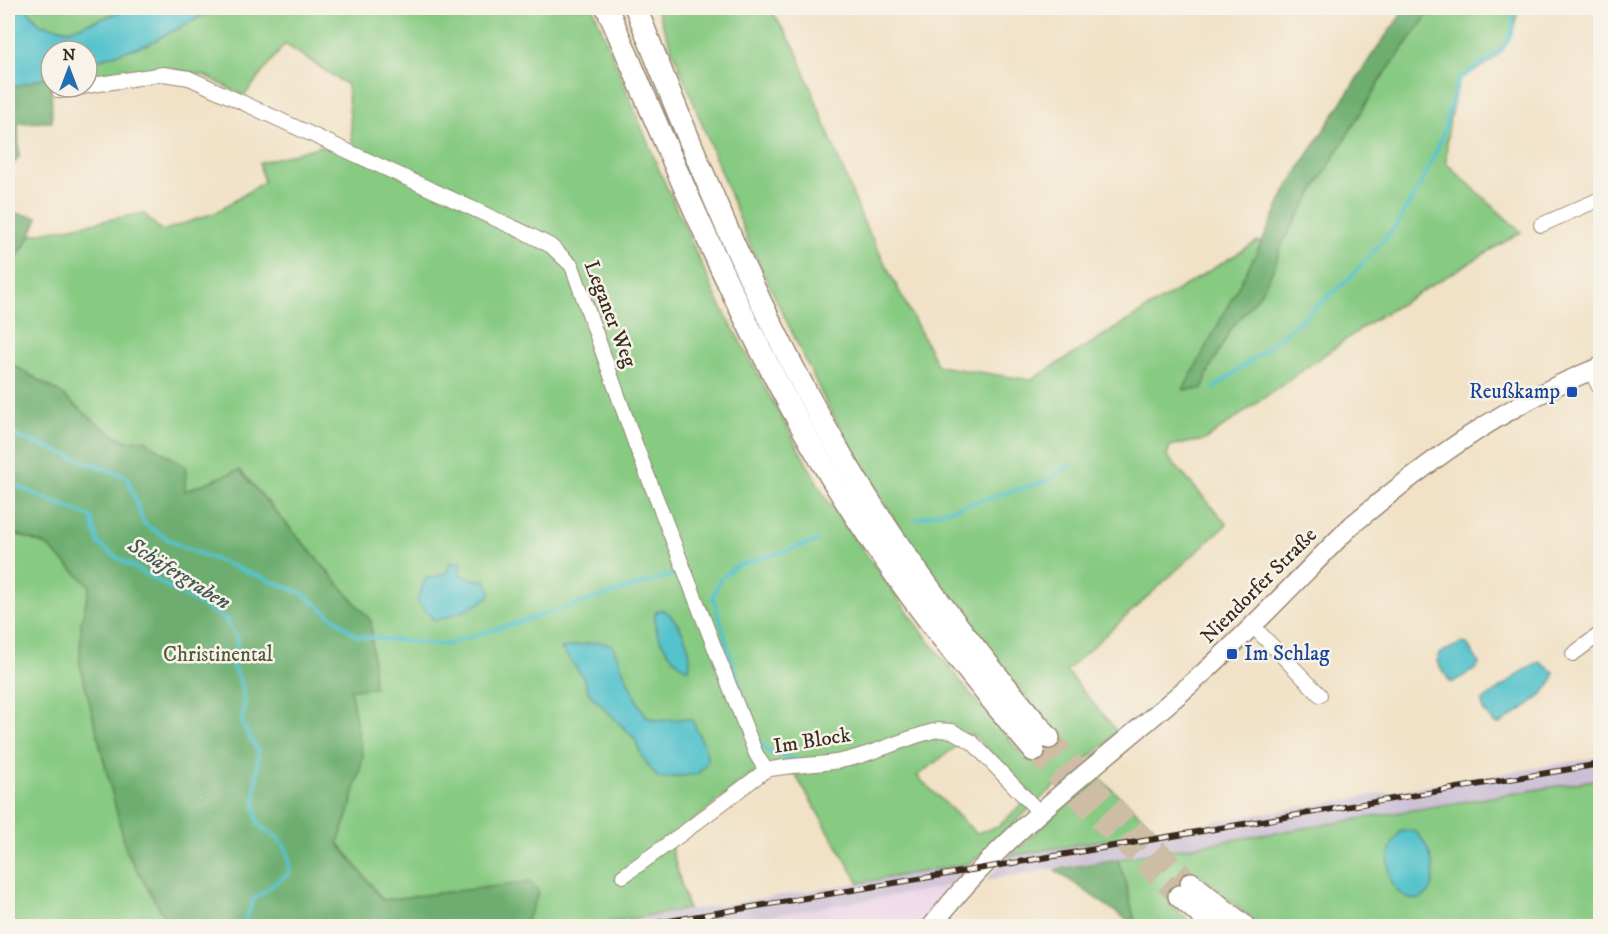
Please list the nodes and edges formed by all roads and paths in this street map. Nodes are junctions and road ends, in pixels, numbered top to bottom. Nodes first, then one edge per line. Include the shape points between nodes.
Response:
1 (607, 8) edge
2 (636, 8) edge
3 (99, 85) edge
4 (1600, 199) edge
5 (1541, 225) dead end
6 (1596, 369) edge
7 (1600, 389) edge
8 (1252, 625) junction
9 (1600, 634) edge
10 (1573, 654) dead end
11 (1320, 695) dead end
12 (766, 770) junction
13 (1040, 813) junction
14 (624, 876) dead end
15 (932, 927) edge
16 (1214, 927) edge
17 (1244, 927) edge

1 - 2 highway via 737,304 813,448 852,512 960,661 1041,745 930,591 831,436 757,296
3 - 12 street, Leganer Weg via 163,74 189,78 528,234 551,246 572,266 640,457 756,754
4 - 5 street
6 - 7 street
6 - 8 main road, Niendorfer Straße via 1508,411 1447,450 1352,525
8 - 11 street
8 - 13 main road, Niendorfer Straße via 1202,675
9 - 10 street
12 - 13 street, Im Block via 844,760 924,733 952,731 972,742
12 - 14 street, Im Block
13 - 15 main road, Niendorfer Straße via 949,904
16 - 17 highway via 1185,889

